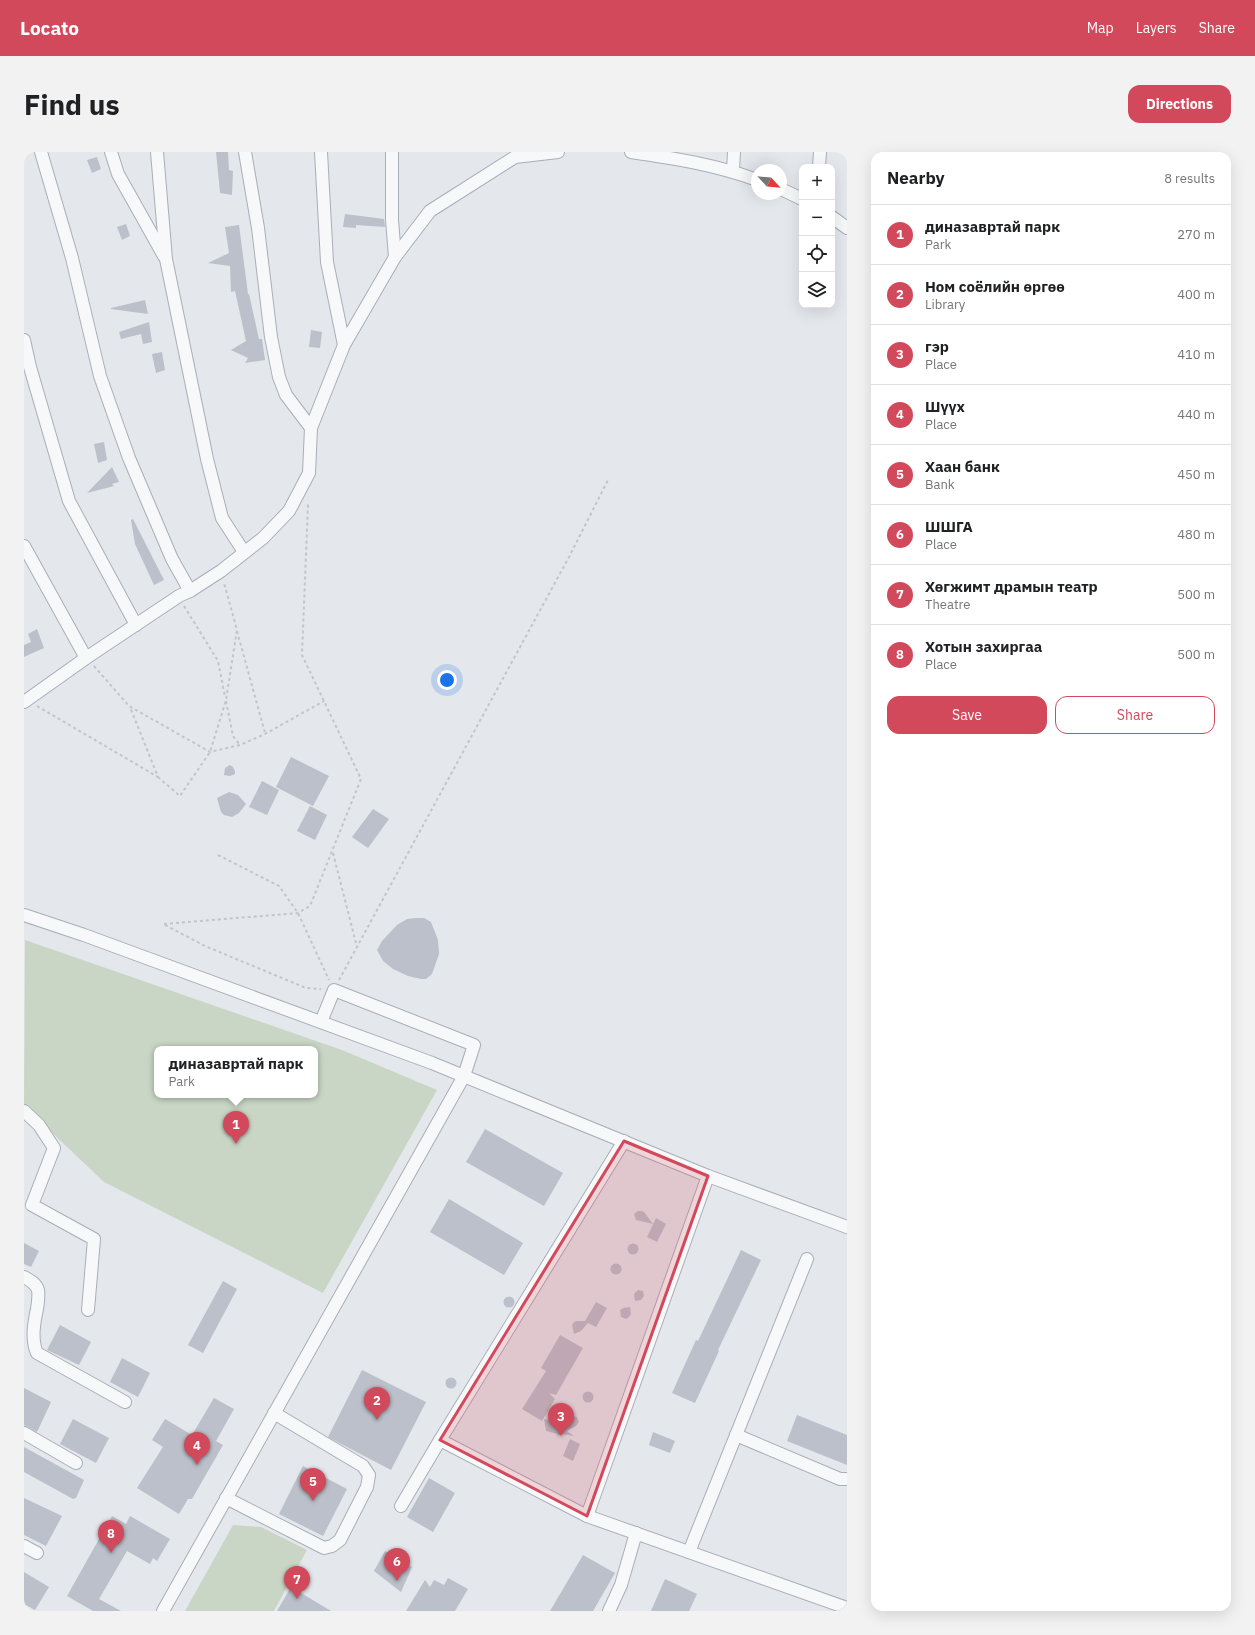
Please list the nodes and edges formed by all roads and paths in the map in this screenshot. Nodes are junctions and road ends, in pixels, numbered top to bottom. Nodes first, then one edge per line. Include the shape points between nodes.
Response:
1 (41, 152) edge
2 (111, 152) edge
3 (157, 152) edge
4 (245, 152) edge
5 (321, 152) edge
6 (392, 152) edge
7 (558, 152) edge
8 (631, 152) edge
9 (734, 152) edge
10 (820, 152) edge
11 (654, 154) edge
12 (513, 155) edge
13 (819, 164) edge
14 (733, 171) junction
15 (751, 178) edge
16 (787, 192) edge
17 (799, 198) edge
18 (835, 220) edge
19 (847, 228) edge
20 (395, 257) junction
21 (166, 259) junction
22 (24, 340) edge
23 (344, 345) junction
24 (312, 428) junction
25 (609, 478) dead end
26 (308, 504) dead end
27 (24, 546) edge
28 (244, 552) junction
29 (221, 571) junction
30 (184, 594) junction
31 (136, 626) junction
32 (237, 630) junction
33 (86, 658) junction
34 (226, 700) junction
35 (25, 701) edge
36 (324, 701) junction
37 (129, 706) junction
38 (265, 734) junction
39 (240, 745) junction
40 (210, 752) junction
41 (158, 777) junction
42 (332, 852) junction
43 (218, 855) dead end
44 (298, 913) junction
45 (24, 915) edge
46 (358, 947) junction
47 (334, 990) junction
48 (321, 1022) junction
49 (464, 1076) junction
50 (24, 1111) edge
51 (624, 1141) junction
52 (708, 1176) junction
53 (847, 1227) edge
54 (807, 1259) dead end
55 (24, 1277) edge
56 (88, 1310) dead end
57 (125, 1402) dead end
58 (274, 1413) junction
59 (24, 1433) edge
60 (736, 1435) junction
61 (440, 1440) junction
62 (76, 1463) dead end
63 (847, 1479) edge
64 (226, 1498) junction
65 (401, 1506) dead end
66 (587, 1516) junction
67 (636, 1533) junction
68 (24, 1546) edge
69 (689, 1552) junction
70 (37, 1553) dead end
71 (847, 1608) edge
72 (163, 1611) edge
73 (609, 1611) edge

1 - 30 street via 72,258 100,376 129,458
2 - 21 street via 118,174
3 - 21 street
4 - 24 street via 279,377 286,395
5 - 23 street via 327,262
6 - 20 street
7 - 12 street
8 - 11 street
9 - 14 street
10 - 13 street
11 - 14 street
12 - 20 street via 430,211
14 - 15 street
16 - 17 street
18 - 19 street
20 - 23 street
21 - 28 street via 207,459 222,518
22 - 31 street via 69,501
23 - 24 street
24 - 28 street via 309,473 289,511 263,538
25 - 46 path via 569,557
26 - 36 path via 302,655
27 - 33 street
28 - 29 street
29 - 30 street
29 - 32 path
30 - 31 street
30 - 34 path via 218,662
31 - 33 street
32 - 34 path
32 - 38 path
33 - 35 street
33 - 37 path
34 - 39 path via 233,736
34 - 40 path
35 - 41 path
36 - 38 path
36 - 42 path via 361,779
37 - 40 path
37 - 41 path
38 - 39 path
39 - 40 path
40 - 41 path via 180,796
42 - 44 path via 310,906
42 - 46 path
43 - 44 path via 279,886
44 - 47 path
44 - 47 path via 164,924 204,946 306,988
45 - 48 street
46 - 47 path
47 - 48 street
47 - 49 street via 474,1045
48 - 49 street
49 - 51 street
49 - 58 street
50 - 56 street via 39,1125 54,1148 32,1205 94,1240
51 - 52 street
51 - 61 street
52 - 53 street
52 - 66 street
54 - 60 street
55 - 57 street via 38,1289 34,1324 37,1353
58 - 64 street
58 - 64 street via 363,1466 369,1475 367,1487 340,1540 324,1548
59 - 62 street
60 - 63 street via 840,1479
60 - 69 street
61 - 65 street
61 - 66 street
64 - 72 street
66 - 67 street
67 - 69 street
67 - 73 street via 621,1585
68 - 70 street
69 - 71 street

